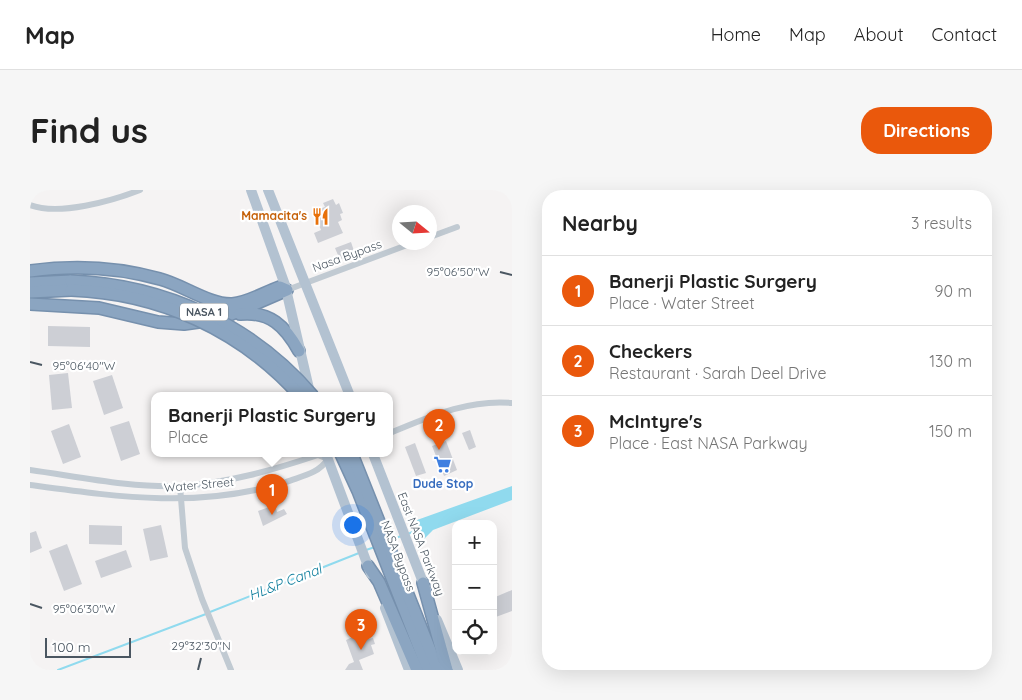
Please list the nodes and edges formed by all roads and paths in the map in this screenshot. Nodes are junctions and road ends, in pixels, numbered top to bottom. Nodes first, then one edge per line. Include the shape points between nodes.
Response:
1 (140, 190) edge
2 (251, 190) edge
3 (268, 190) edge
4 (30, 206) edge
5 (457, 227) dead end
6 (437, 234) edge
7 (394, 250) edge
8 (30, 271) edge
9 (30, 284) edge
10 (304, 284) junction
11 (70, 286) junction
12 (287, 290) junction
13 (30, 292) edge
14 (30, 304) edge
15 (230, 314) junction
16 (299, 351) junction
17 (296, 392) edge
18 (308, 392) edge
19 (311, 392) edge
20 (348, 392) edge
21 (512, 403) edge
22 (393, 432) edge
23 (311, 457) edge
24 (327, 457) edge
25 (327, 457) edge
26 (342, 457) edge
27 (353, 457) edge
28 (375, 457) edge
29 (30, 470) edge
30 (30, 485) edge
31 (180, 486) junction
32 (181, 499) junction
33 (368, 566) junction
34 (395, 575) junction
35 (423, 583) junction
36 (231, 670) edge
37 (409, 670) edge
38 (417, 670) edge
39 (428, 670) edge
40 (438, 670) edge
41 (447, 670) edge
42 (458, 670) edge

1 - 4 street via 94,205
2 - 12 main road
3 - 10 main road
5 - 6 street
7 - 10 street, Nasa Bypass
8 - 12 highway via 58,268 123,270 160,279 222,303 234,304 280,287
9 - 11 highway, NASA 1
10 - 12 street, Nasa Bypass
10 - 20 main road
11 - 13 highway, NASA 1
11 - 17 highway, NASA 1, bridge via 145,300 207,324 260,358
11 - 18 highway, NASA 1, bridge via 101,283 137,289 199,310 265,350
12 - 15 highway
12 - 16 main road
14 - 15 highway via 98,308 175,324 210,322
15 - 16 highway via 268,316 287,331
16 - 19 main road
21 - 22 street via 465,406
23 - 31 street, Water Street via 248,476
24 - 32 street, Water Street via 321,469 275,485 236,494
25 - 33 main road
26 - 34 highway, NASA Bypass
27 - 34 highway, NASA Bypass
28 - 35 main road, East NASA Parkway
29 - 31 street, Water Street via 124,483
30 - 32 street, Water Street via 139,499
31 - 32 street
32 - 36 street via 185,548
33 - 37 main road
33 - 38 highway via 379,582
34 - 39 highway, NASA Bypass
34 - 40 highway, NASA Bypass
35 - 41 highway
35 - 42 main road, East NASA Parkway

